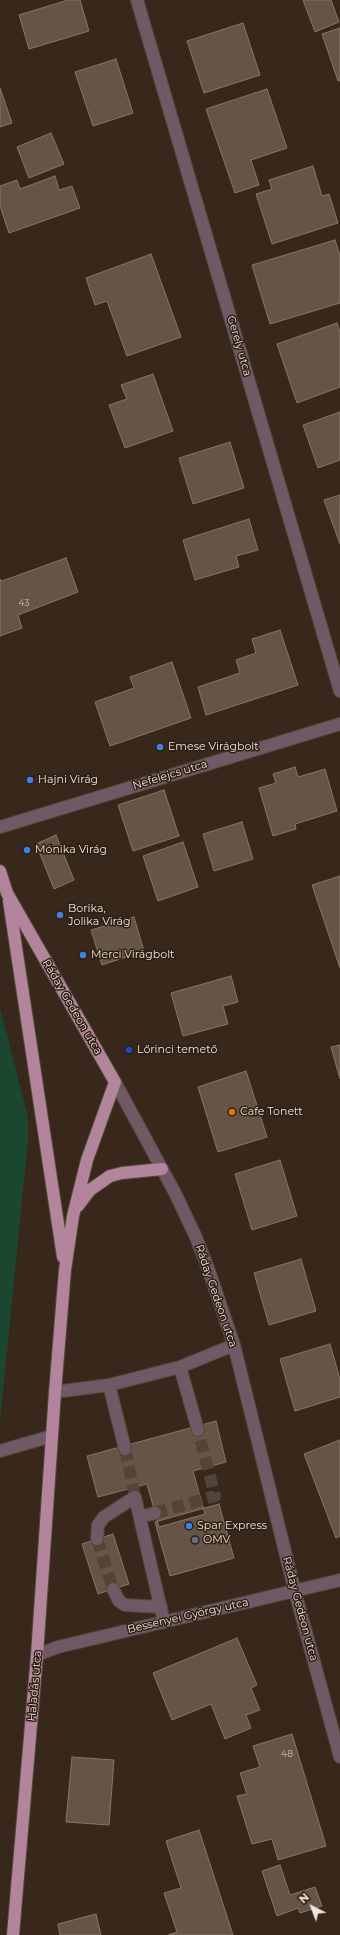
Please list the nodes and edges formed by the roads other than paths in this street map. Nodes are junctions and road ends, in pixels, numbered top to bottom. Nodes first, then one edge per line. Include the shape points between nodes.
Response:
1 (137, 0) edge
2 (340, 691) edge
3 (340, 724) edge
4 (0, 827) edge
5 (0, 871) edge
6 (7, 893) junction
7 (115, 1082) junction
8 (162, 1169) junction
9 (73, 1216) junction
10 (65, 1270) junction
11 (234, 1345) junction
12 (180, 1367) junction
13 (109, 1385) junction
14 (54, 1392) junction
15 (198, 1430) tunnel mouth
16 (52, 1436) junction
17 (125, 1449) tunnel mouth
18 (0, 1451) edge
19 (155, 1513) tunnel mouth
20 (140, 1517) junction
21 (97, 1539) tunnel mouth
22 (340, 1580) edge
23 (113, 1589) tunnel mouth
24 (295, 1592) junction
25 (161, 1607) junction
26 (164, 1622) junction
27 (38, 1655) junction
28 (340, 1757) edge
29 (13, 1935) edge

1 - 2 street, Gerely utca
3 - 4 street, Nefelejcs utca
5 - 6 main road, Ráday Gedeon utca
6 - 7 main road, Ráday Gedeon utca
6 - 10 main road
7 - 8 street, Ráday Gedeon utca
7 - 9 main road via 87,1160
8 - 9 main road via 122,1173 101,1181 84,1196
8 - 11 street, Ráday Gedeon utca via 195,1235
9 - 10 main road
10 - 14 main road, Haladás utca
11 - 12 street
11 - 24 street, Ráday Gedeon utca
12 - 13 street
12 - 15 street
13 - 14 street
13 - 17 street
14 - 16 main road, Haladás utca
16 - 18 street
16 - 27 main road, Haladás utca
19 - 20 street
20 - 21 street via 135,1497 104,1517 98,1525
20 - 25 street
22 - 24 street, Bessenyei György utca
23 - 25 street via 119,1601 125,1605
24 - 26 street, Bessenyei György utca
24 - 28 street, Ráday Gedeon utca
25 - 26 street
26 - 27 street, Bessenyei György utca via 58,1647
27 - 29 main road, Haladás utca

